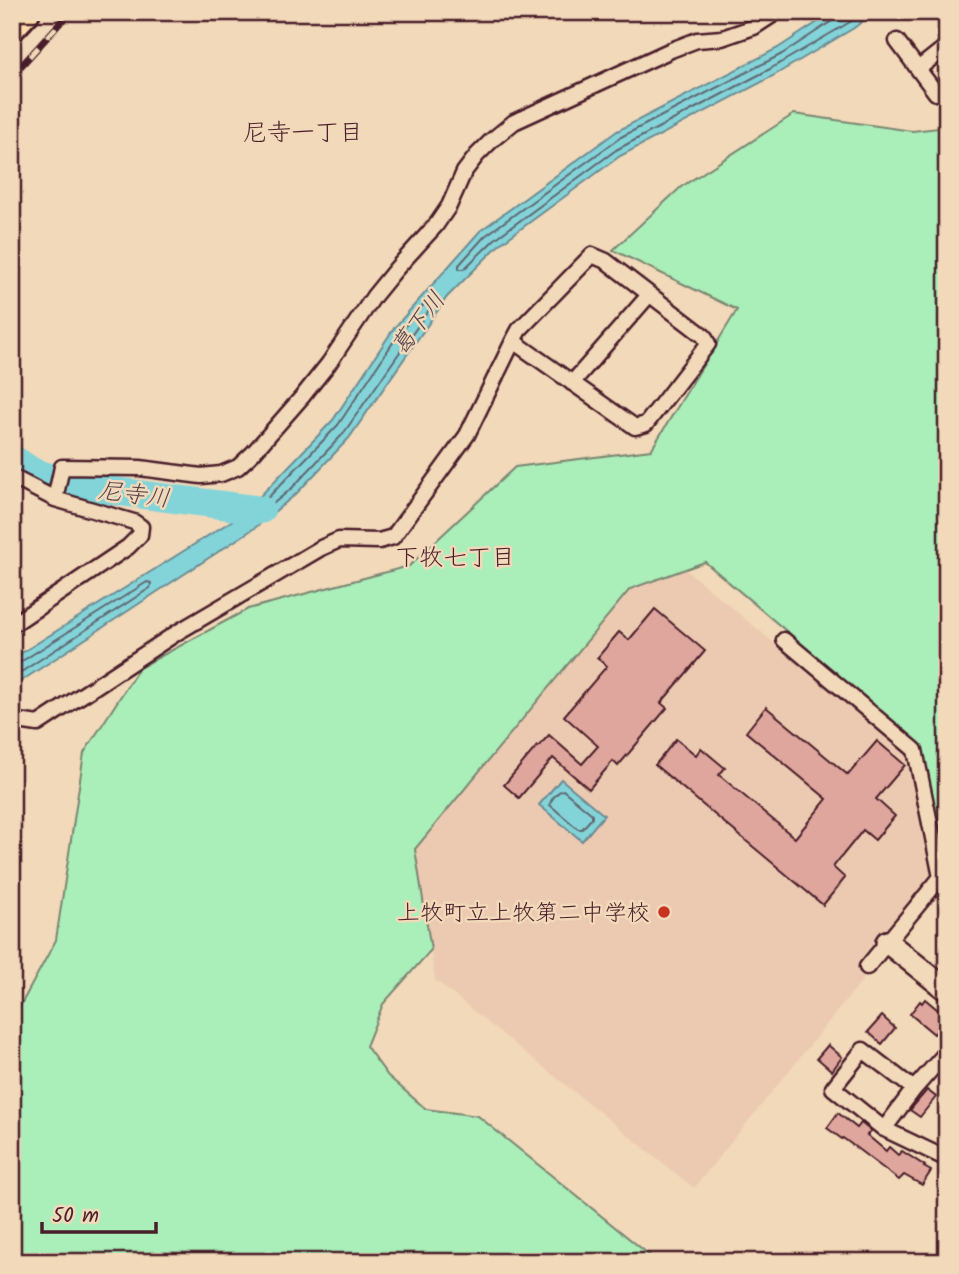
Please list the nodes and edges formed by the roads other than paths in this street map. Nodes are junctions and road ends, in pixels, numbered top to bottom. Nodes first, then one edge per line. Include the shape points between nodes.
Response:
1 (26, 12) edge
2 (778, 12) edge
3 (12, 27) edge
4 (897, 41) dead end
5 (947, 46) edge
6 (918, 69) junction
7 (936, 93) dead end
8 (649, 295) junction
9 (513, 341) junction
10 (572, 383) junction
11 (12, 477) edge
12 (55, 499) junction
13 (12, 625) edge
14 (784, 640) dead end
15 (12, 725) edge
16 (887, 942) junction
17 (867, 967) dead end
18 (947, 990) edge
19 (947, 1057) edge
20 (914, 1089) junction
21 (884, 1129) junction
22 (947, 1159) edge

1 - 3 highway
2 - 12 street via 754,27 671,50 514,122 492,140 464,172 436,225 374,296 329,363 238,467 201,476 140,468 62,467
4 - 6 street
5 - 6 street
6 - 7 street
8 - 9 street via 592,255
8 - 10 street
8 - 10 street via 704,336 708,344 646,424 635,427
9 - 10 street
9 - 15 street via 467,435 393,537 339,540 321,548 178,632 38,724
11 - 12 street
12 - 13 street via 134,522 141,527 140,535
14 - 16 street via 915,750 941,877
16 - 17 street
16 - 18 street
19 - 20 street via 944,1055
20 - 21 street
20 - 21 street via 863,1050 833,1088
21 - 22 street

